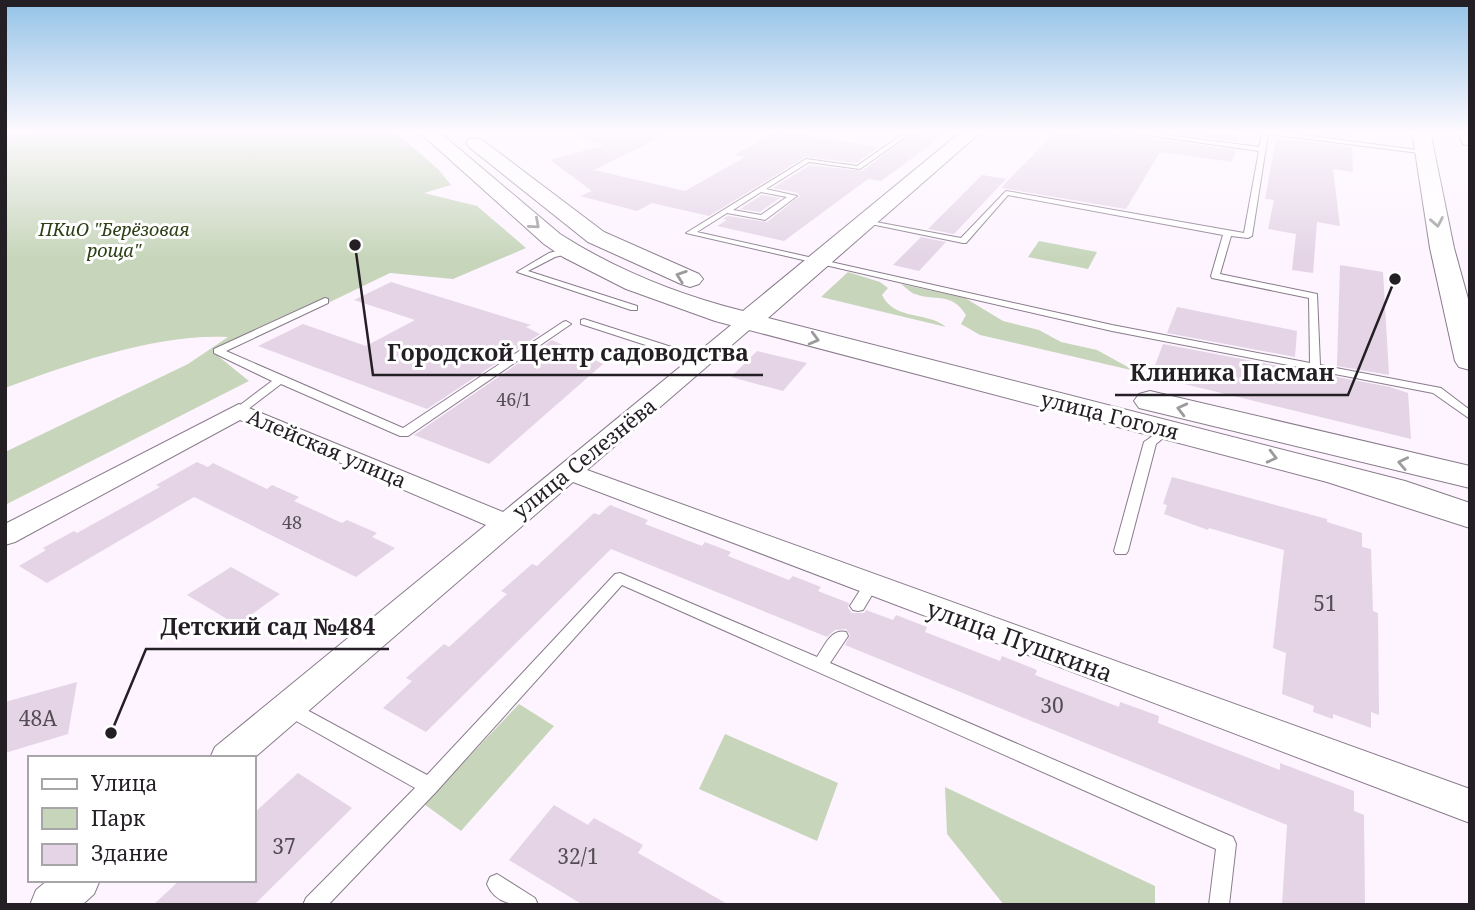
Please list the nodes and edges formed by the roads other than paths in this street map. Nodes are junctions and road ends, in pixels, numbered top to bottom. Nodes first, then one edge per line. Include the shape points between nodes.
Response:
1 (477, 173) edge
2 (514, 173) edge
3 (787, 173) edge
4 (923, 173) edge
5 (1257, 173) edge
6 (1429, 173) edge
7 (761, 190) junction
8 (727, 211) junction
9 (865, 222) junction
10 (1228, 233) junction
11 (568, 251) junction
12 (819, 262) junction
13 (709, 285) dead end
14 (325, 301) dead end
15 (753, 307) junction
16 (634, 308) dead end
17 (584, 323) dead end
18 (566, 324) dead end
19 (702, 360) junction
20 (1470, 361) edge
21 (1315, 366) junction
22 (279, 380) junction
23 (239, 411) junction
24 (1470, 416) edge
25 (1167, 430) junction
26 (570, 472) junction
27 (1470, 477) edge
28 (1470, 516) edge
29 (505, 523) junction
30 (5, 536) edge
31 (1121, 551) dead end
32 (839, 636) dead end
33 (820, 666) junction
34 (288, 708) junction
35 (230, 756) edge
36 (429, 786) junction
37 (1470, 806) edge
38 (78, 882) edge
39 (497, 884) dead end
40 (51, 905) edge
41 (313, 905) edge
42 (528, 905) edge
43 (1219, 905) edge

1 -> 11 main road
13 -> 2 main road via 669,272 596,237
3 - 7 lane
4 - 9 main road, улица Селезнёва
5 - 10 lane via 1248,236
6 -> 20 main road
7 - 8 lane
7 - 8 lane via 793,196 762,218
8 - 12 lane via 690,233
9 - 10 lane via 963,241 1006,193
9 - 12 main road, улица Селезнёва
10 - 21 lane via 1215,276 1314,296
11 - 15 main road via 630,281
11 - 16 lane via 521,272
12 - 15 main road, улица Селезнёва
12 - 21 lane via 1112,328
14 - 22 lane via 218,351
15 - 19 street, улица Селезнёва
15 -> 25 main road, улица Гоголя
27 -> 15 main road, улица Гоголя
17 - 19 lane
18 - 22 lane via 404,433
19 - 26 street, улица Селезнёва
21 - 24 lane via 1437,390
22 - 23 lane
23 - 29 street, Алейская улица
23 - 30 street, Алейская улица
25 -> 28 main road, улица Гоголя via 1392,489
25 - 31 lane via 1150,442
26 - 29 street, улица Селезнёва
26 - 37 street, улица Пушкина via 865,596
29 - 34 street, улица Селезнёва
32 - 33 lane
33 - 36 lane via 620,578
33 - 43 lane via 1226,844
34 - 35 street, улица Селезнёва
34 - 36 lane
36 - 41 lane
38 - 40 street
39 - 42 lane

